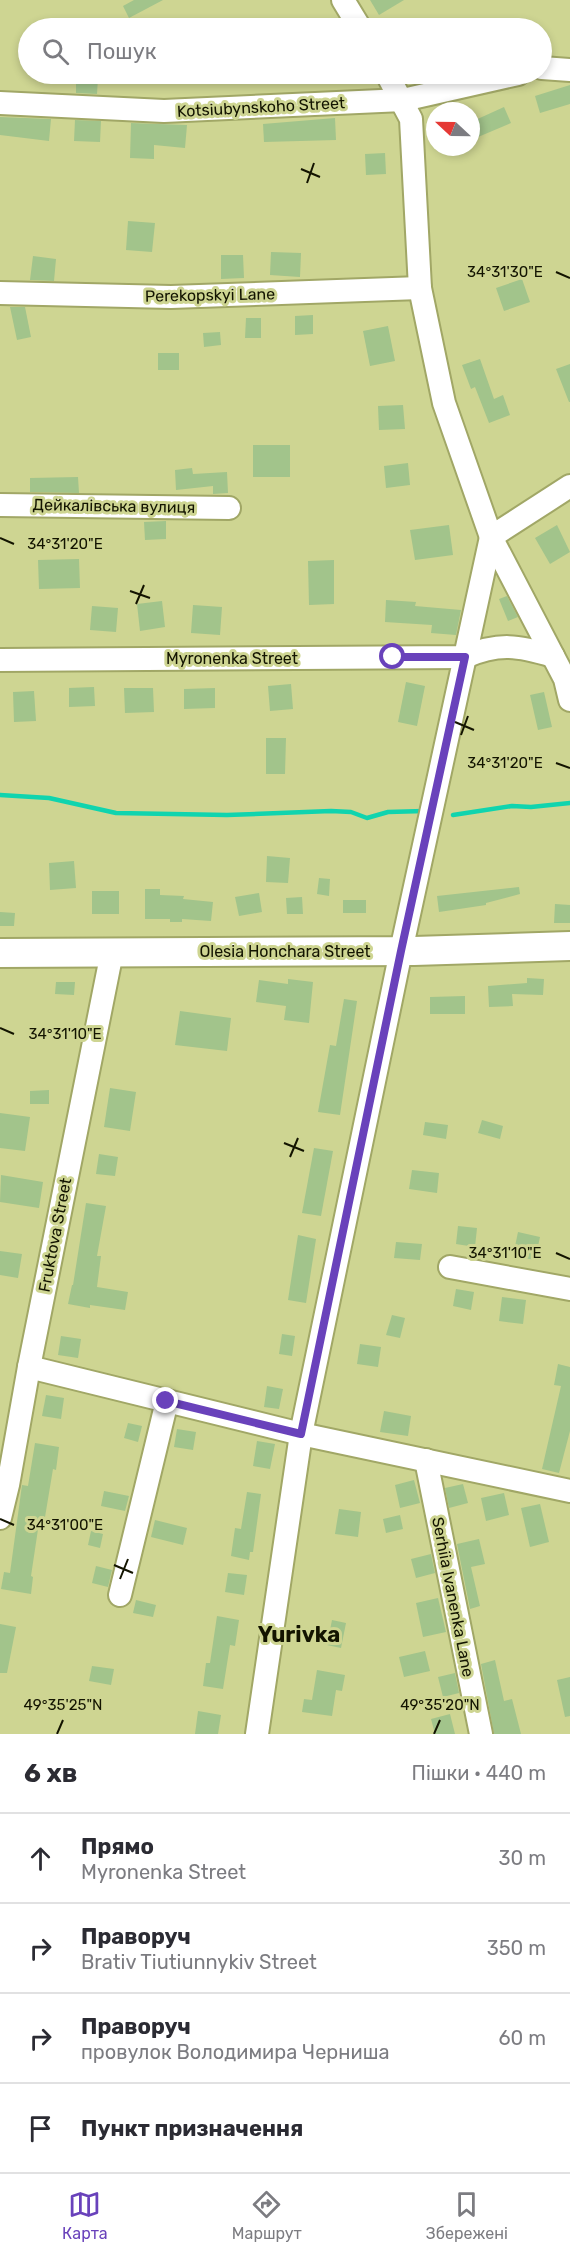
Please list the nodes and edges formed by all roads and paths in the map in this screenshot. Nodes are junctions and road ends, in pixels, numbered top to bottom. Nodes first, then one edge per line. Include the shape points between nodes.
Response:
1 (343, 0) edge
2 (354, 18) edge
3 (552, 68) edge
4 (570, 69) edge
5 (393, 84) edge
6 (474, 84) edge
7 (403, 100) junction
8 (0, 103) edge
9 (420, 288) junction
10 (0, 292) edge
11 (570, 486) edge
12 (0, 505) edge
13 (229, 508) dead end
14 (491, 537) junction
15 (553, 656) junction
16 (465, 657) junction
17 (0, 660) edge
18 (570, 700) edge
19 (570, 946) edge
20 (401, 951) junction
21 (112, 952) junction
22 (0, 953) edge
23 (450, 1268) dead end
24 (570, 1289) edge
25 (29, 1367) junction
26 (166, 1401) junction
27 (301, 1434) junction
28 (426, 1460) junction
29 (4, 1484) edge
30 (570, 1491) edge
31 (0, 1518) edge
32 (120, 1596) dead end
33 (258, 1734) edge
34 (481, 1734) edge

1 - 2 street
3 - 4 street
5 - 7 street
6 - 7 street, Kotsiubynskoho Street
7 - 8 street, Kotsiubynskoho Street via 164,111
7 - 9 street via 411,119
9 - 10 street, Perekopskyi Lane via 171,297
9 - 14 street via 444,403
11 - 14 street
12 - 13 street, Дейкалівська вулиця
14 - 15 street
14 - 16 street
15 - 16 street, Myronenka Street via 522,647 486,648
15 - 18 street
16 - 17 street, Myronenka Street
16 - 20 street
19 - 20 main road, Olesia Honchara Street
20 - 21 main road, Olesia Honchara Street
20 - 27 street
21 - 22 main road, Olesia Honchara Street
21 - 25 street, Fruktova Street
23 - 24 street
25 - 26 street
25 - 29 street, Fruktova Street
26 - 27 street
26 - 32 street
27 - 28 street
27 - 33 street
28 - 30 street
28 - 34 street, Serhiia Ivanenka Lane
29 - 31 street, Fruktova Street

